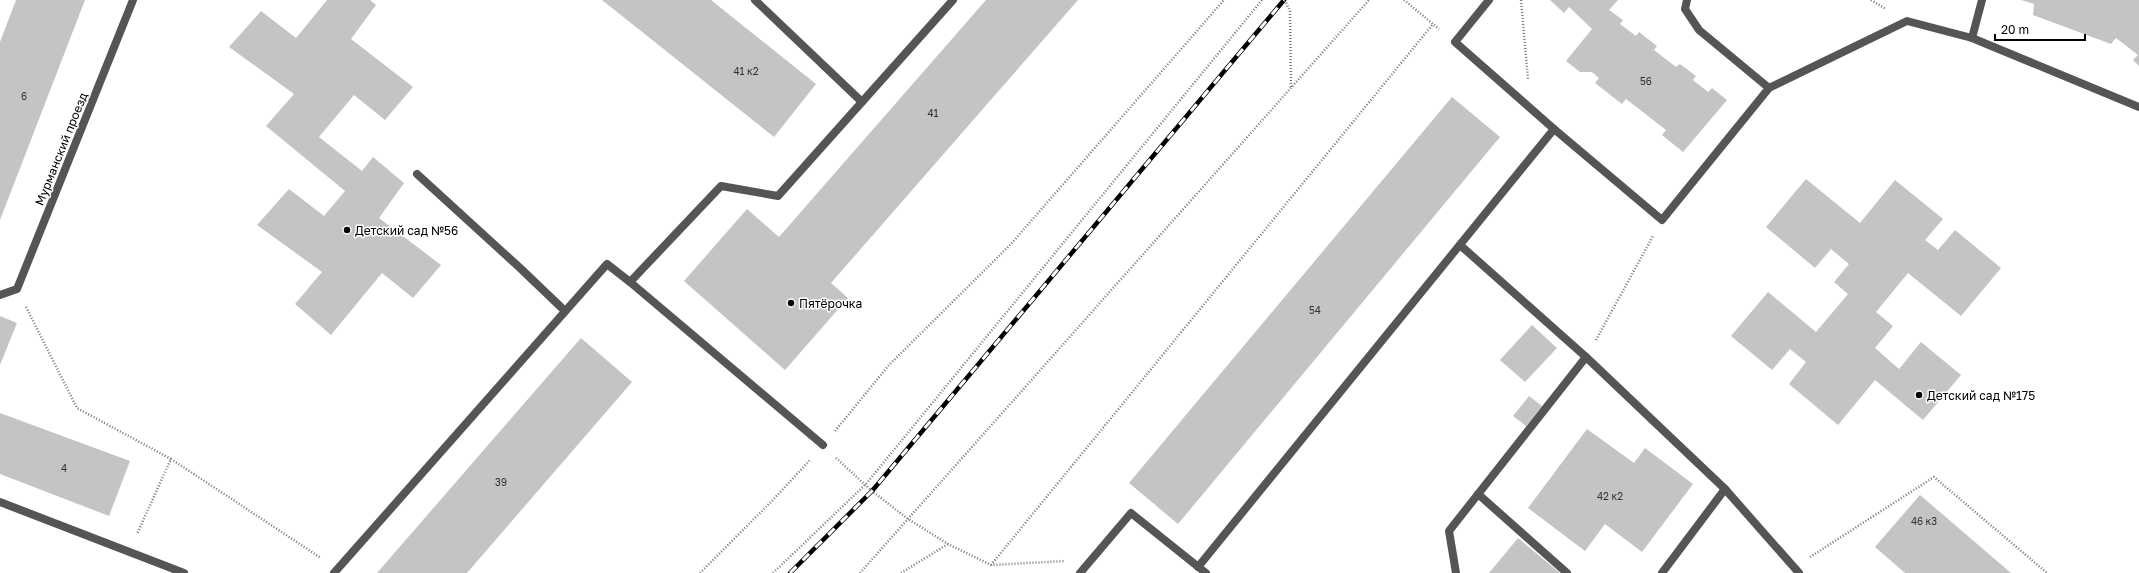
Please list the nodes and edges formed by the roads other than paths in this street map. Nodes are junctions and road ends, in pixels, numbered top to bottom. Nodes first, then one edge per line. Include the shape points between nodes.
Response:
1 (133, 0) edge
2 (755, 0) edge
3 (953, 0) edge
4 (1489, 0) edge
5 (1687, 0) edge
6 (1982, 0) edge
7 (1972, 38) junction
8 (1769, 88) junction
9 (862, 102) junction
10 (2139, 107) edge
11 (1554, 130) junction
12 (417, 174) dead end
13 (1460, 245) junction
14 (630, 282) junction
15 (0, 295) edge
16 (565, 311) junction
17 (1586, 357) junction
18 (823, 445) road end
19 (1725, 489) junction
20 (1478, 494) junction
21 (0, 502) edge
22 (1198, 567) junction
23 (1796, 570) edge
24 (336, 571) edge
25 (184, 573) edge
26 (1080, 573) edge
27 (1206, 573) edge
28 (1456, 573) edge
29 (1567, 573) edge
30 (1662, 573) edge

1 - 15 street, Мурманский проезд via 18,289
2 - 9 street
3 - 9 street
4 - 11 street via 1455,42
5 - 8 street via 1685,9 1699,30
6 - 7 street
7 - 8 street via 1907,21
7 - 10 street
8 - 11 street via 1662,220
9 - 14 street via 778,196 721,186
11 - 13 street
12 - 16 street
13 - 17 street
13 - 22 street
14 - 16 street via 606,264
14 - 18 street
16 - 24 street
17 - 19 street
17 - 20 street
19 - 23 street
19 - 30 street
20 - 28 street via 1448,531
20 - 29 street
21 - 25 street
22 - 26 street via 1131,512
22 - 27 street

